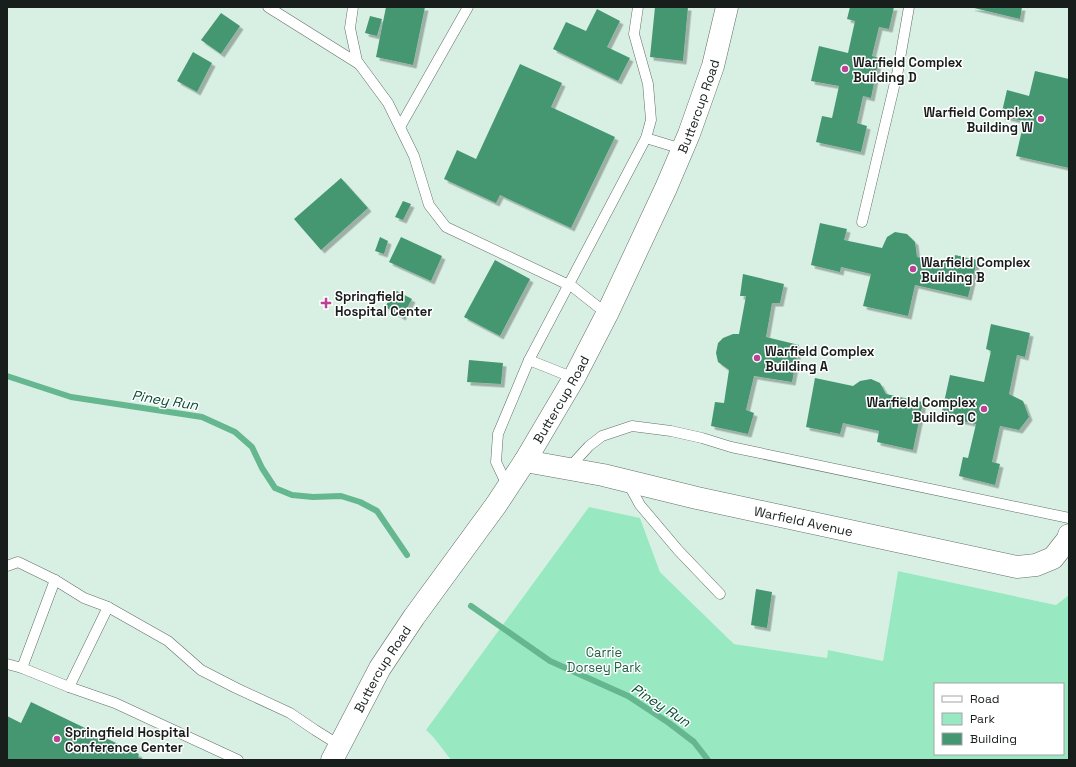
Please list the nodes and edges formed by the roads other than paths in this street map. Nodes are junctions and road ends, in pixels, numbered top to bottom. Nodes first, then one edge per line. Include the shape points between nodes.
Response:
1 (268, 7) edge
2 (353, 7) edge
3 (468, 7) edge
4 (638, 7) edge
5 (727, 7) edge
6 (909, 7) edge
7 (359, 64) junction
8 (400, 127) junction
9 (646, 138) junction
10 (682, 149) junction
11 (862, 222) dead end
12 (569, 284) junction
13 (607, 314) junction
14 (529, 360) junction
15 (574, 378) junction
16 (525, 461) junction
17 (568, 469) junction
18 (627, 481) junction
19 (508, 487) junction
20 (1069, 518) edge
21 (1069, 535) edge
22 (7, 566) edge
23 (55, 580) junction
24 (720, 594) dead end
25 (108, 607) junction
26 (7, 664) edge
27 (22, 668) junction
28 (69, 687) junction
29 (336, 752) edge
30 (222, 756) edge
31 (238, 760) edge

1 - 7 lane
2 - 7 lane via 350,28
3 - 8 lane
4 - 9 lane via 634,34 648,84 651,120
5 - 10 street, Buttercup Road via 713,66
6 - 11 lane via 898,70
7 - 8 lane via 388,103
8 - 12 lane via 414,156 429,205 446,227
9 - 10 lane
9 - 12 lane
10 - 13 street, Buttercup Road
12 - 13 lane
12 - 14 lane
13 - 15 street, Buttercup Road
14 - 15 lane
14 - 19 lane via 498,434 496,462
15 - 16 street, Buttercup Road
16 - 17 street, Warfield Avenue
16 - 19 street, Buttercup Road
17 - 18 street, Warfield Avenue
17 - 20 lane via 602,436 632,426 672,431 731,447
18 - 21 street, Warfield Avenue via 1018,567 1054,558
18 - 24 lane via 640,505
19 - 29 street, Buttercup Road via 380,668
22 - 23 lane via 18,562
23 - 25 lane via 84,598
23 - 27 lane
25 - 28 lane
25 - 29 lane via 168,641 201,670 290,713 315,730
26 - 27 lane
27 - 28 lane
28 - 30 lane via 114,703
30 - 31 lane

